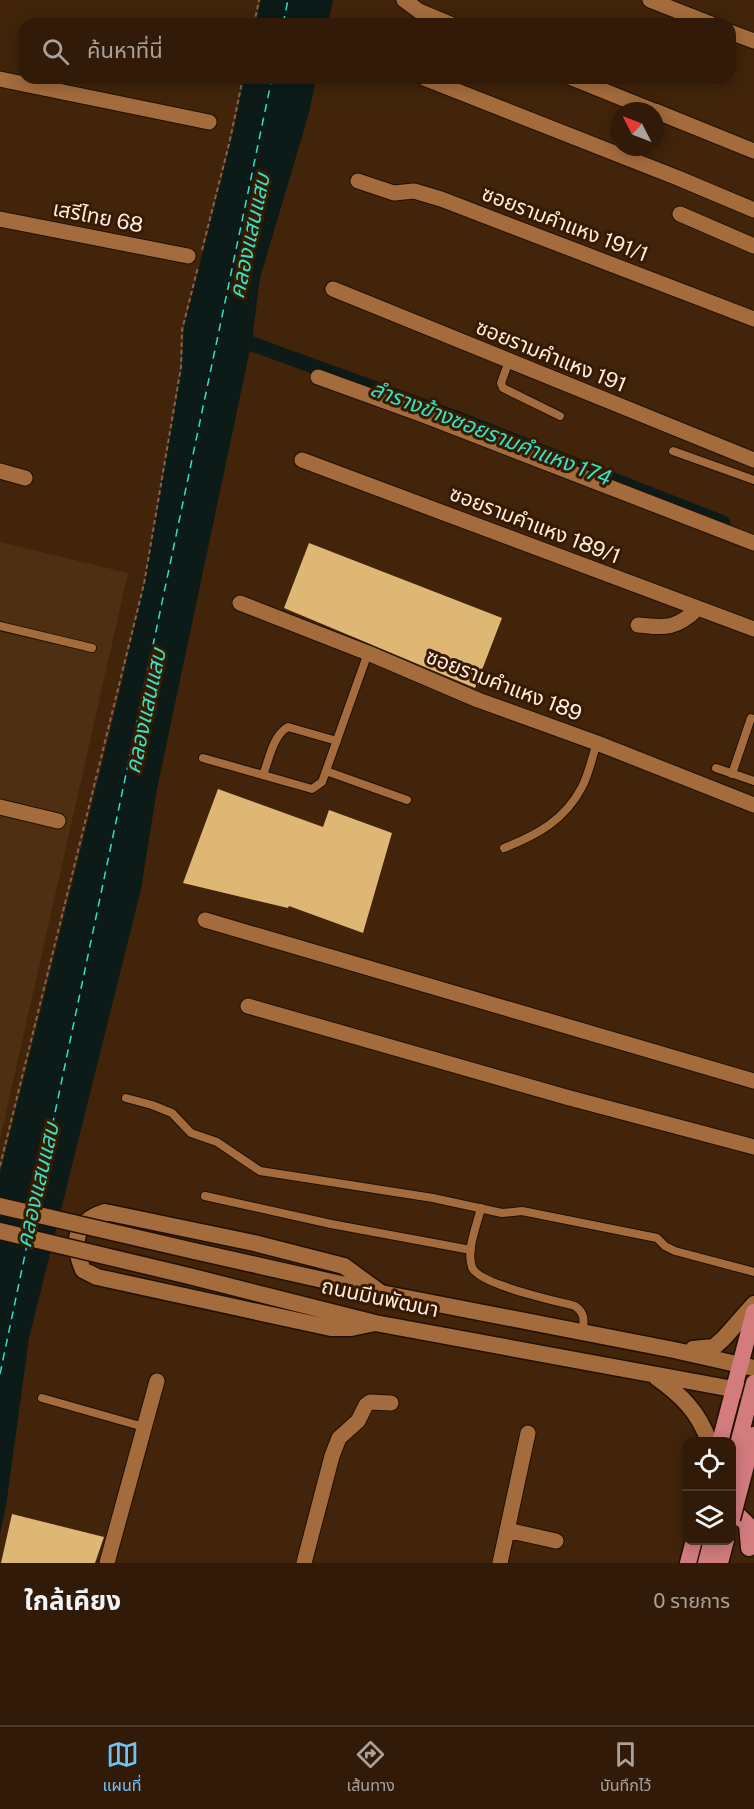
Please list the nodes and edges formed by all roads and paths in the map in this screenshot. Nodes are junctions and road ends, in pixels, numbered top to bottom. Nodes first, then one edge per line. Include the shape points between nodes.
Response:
1 (259, 0) edge
2 (404, 0) edge
3 (650, 0) edge
4 (255, 18) edge
5 (436, 18) edge
6 (696, 18) edge
7 (736, 34) edge
8 (754, 41) edge
9 (0, 79) edge
10 (18, 83) edge
11 (24, 84) edge
12 (242, 84) edge
13 (439, 84) edge
14 (587, 84) edge
15 (632, 102) edge
16 (664, 115) edge
17 (209, 122) dead end
18 (754, 151) edge
19 (358, 181) dead end
20 (754, 210) edge
21 (680, 214) dead end
22 (0, 219) edge
23 (754, 246) edge
24 (188, 256) dead end
25 (333, 289) dead end
26 (754, 319) edge
27 (509, 361) junction
28 (318, 377) dead end
29 (560, 417) dead end
30 (673, 451) dead end
31 (302, 460) dead end
32 (754, 460) edge
33 (0, 471) edge
34 (26, 478) dead end
35 (754, 480) edge
36 (754, 543) edge
37 (240, 603) dead end
38 (698, 608) junction
39 (638, 625) dead end
40 (0, 626) edge
41 (754, 629) edge
42 (92, 648) dead end
43 (368, 653) junction
44 (751, 718) dead end
45 (337, 741) junction
46 (597, 743) junction
47 (203, 758) dead end
48 (716, 768) dead end
49 (326, 771) junction
50 (732, 774) junction
51 (263, 775) junction
52 (754, 781) edge
53 (407, 800) dead end
54 (754, 805) edge
55 (0, 807) edge
56 (58, 821) dead end
57 (504, 848) dead end
58 (205, 920) dead end
59 (248, 1006) dead end
60 (754, 1081) edge
61 (126, 1098) dead end
62 (754, 1147) edge
63 (0, 1166) edge
64 (205, 1196) dead end
65 (0, 1206) edge
66 (481, 1208) junction
67 (0, 1231) edge
68 (471, 1250) junction
69 (754, 1272) edge
70 (381, 1293) junction
71 (754, 1304) edge
72 (754, 1312) edge
73 (375, 1323) junction
74 (583, 1333) junction
75 (674, 1350) junction
76 (747, 1366) edge
77 (650, 1373) junction
78 (157, 1381) dead end
79 (754, 1383) edge
80 (734, 1388) junction
81 (754, 1393) edge
82 (42, 1398) dead end
83 (391, 1403) dead end
84 (144, 1427) junction
85 (528, 1433) dead end
86 (754, 1435) edge
87 (708, 1437) edge
88 (721, 1437) edge
89 (736, 1452) edge
90 (736, 1504) edge
91 (736, 1515) edge
92 (754, 1529) edge
93 (507, 1530) junction
94 (556, 1541) dead end
95 (693, 1545) edge
96 (711, 1545) edge
97 (725, 1545) edge
98 (747, 1556) edge
99 (107, 1563) edge
100 (304, 1563) edge
101 (500, 1563) edge
102 (688, 1563) edge
103 (706, 1563) edge
104 (720, 1563) edge

1 - 4 path
2 - 5 street
3 - 6 street
7 - 8 street
9 - 10 street
11 - 17 street
12 - 63 path via 182,330 181,367 144,584
13 - 20 street
14 - 15 street
16 - 18 street
19 - 26 street, ซอยรามคำแหง 191/1 via 394,193 414,191 441,199
21 - 23 street
22 - 24 street, เสรีไทย 68
25 - 27 street, ซอยรามคำแหง 191
27 - 29 lane via 502,388
27 - 32 street, ซอยรามคำแหง 191
28 - 36 street
30 - 35 lane
31 - 38 street, ซอยรามคำแหง 189/1
33 - 34 street
37 - 43 street, ซอยรามคำแหง 189
38 - 39 street via 673,626
38 - 41 street, ซอยรามคำแหง 189/1
40 - 42 lane
43 - 45 lane
43 - 46 street, ซอยรามคำแหง 189
44 - 50 lane
45 - 49 lane
45 - 51 lane via 288,727 278,735
46 - 54 street, ซอยรามคำแหง 189
46 - 57 lane via 583,786 567,810 534,836
47 - 51 lane
48 - 50 lane
49 - 51 lane via 322,782 312,789
49 - 53 lane
50 - 52 lane
55 - 56 street
58 - 60 street
59 - 62 street
61 - 66 lane via 172,1113 191,1133 217,1142 260,1171
64 - 68 lane
65 - 70 street, ถนนมีนพัฒนา, bridge
66 - 68 lane
66 - 69 lane via 522,1211 657,1238 675,1251
67 - 73 street, ถนนมีนพัฒนา, bridge
68 - 74 lane via 472,1268 493,1284 575,1306 584,1317
70 - 73 street via 344,1266 105,1212 87,1221 76,1241 83,1270 97,1277 332,1328
70 - 74 street, ถนนมีนพัฒนา
71 - 75 street via 714,1347
72 - 76 main road
73 - 77 street, ถนนมีนพัฒนา
74 - 75 street, ถนนมีนพัฒนา
75 - 76 street, ถนนมีนพัฒนา
76 - 80 main road
77 - 80 street, ถนนมีนพัฒนา
77 - 87 street via 687,1401
78 - 84 street
79 - 89 main road, bridge
80 - 81 street, ถนนมีนพัฒนา
80 - 88 main road
82 - 84 lane
83 - 100 street via 370,1402 358,1421 339,1438
84 - 99 street
85 - 93 street
86 - 90 main road, bridge
91 - 98 main road via 747,1524
92 - 98 main road
93 - 94 street
93 - 101 street
95 - 102 main road
96 - 103 main road
97 - 104 main road

